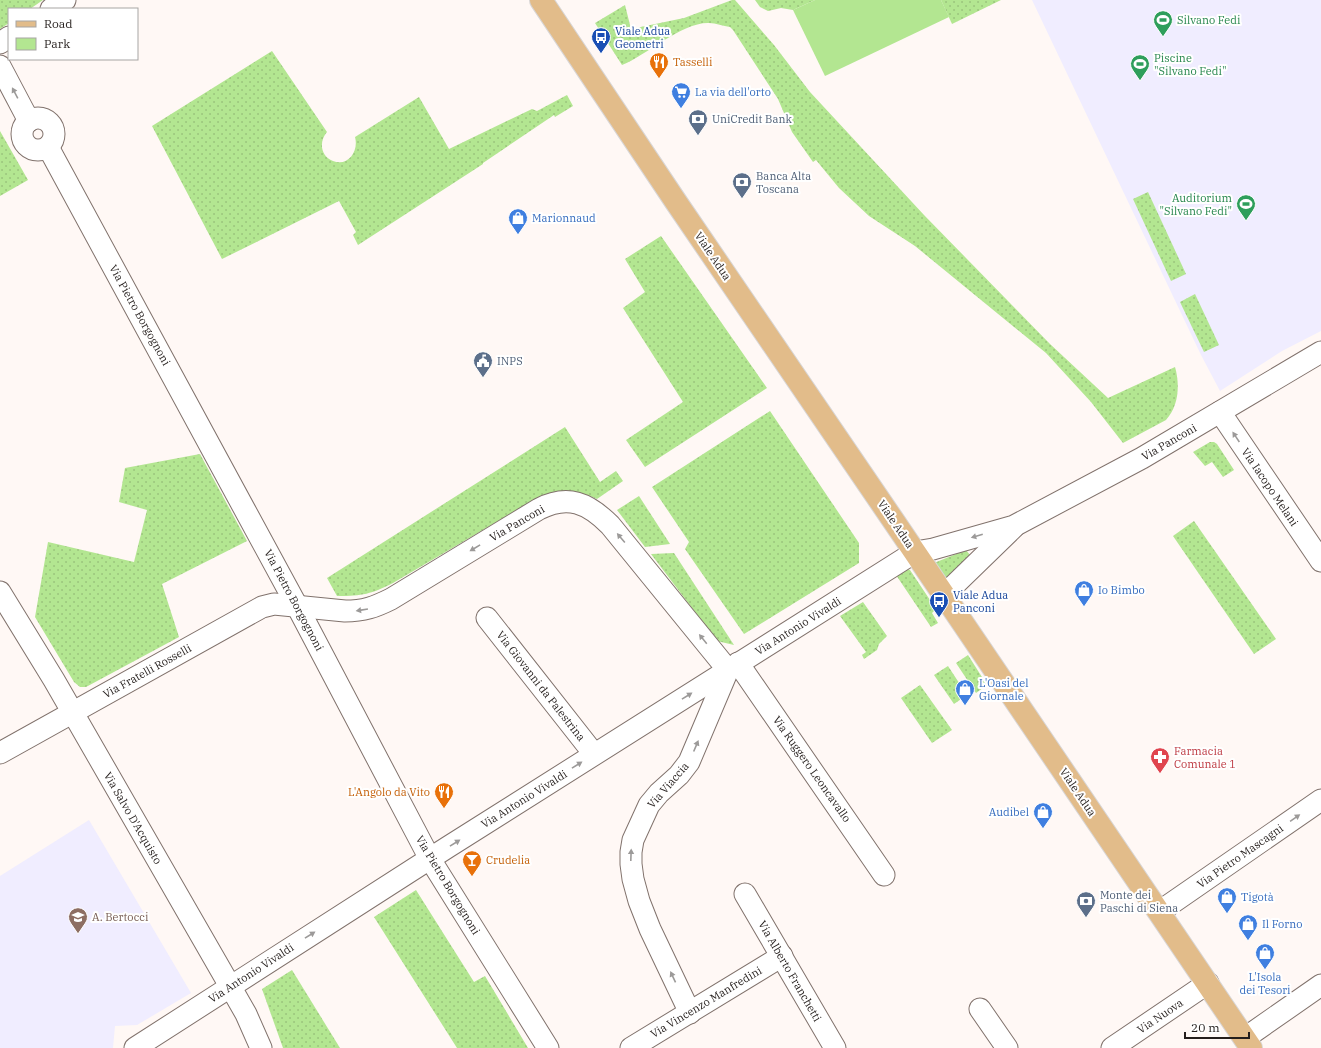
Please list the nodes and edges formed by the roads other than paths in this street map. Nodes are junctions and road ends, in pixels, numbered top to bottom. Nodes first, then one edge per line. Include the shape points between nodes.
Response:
1 (65, 0) edge
2 (541, 0) edge
3 (53, 8) edge
4 (0, 66) edge
5 (1321, 352) edge
6 (1220, 412) junction
7 (1014, 526) junction
8 (915, 552) junction
9 (1321, 561) edge
10 (0, 592) edge
11 (944, 595) junction
12 (298, 606) junction
13 (487, 618) dead end
14 (733, 666) junction
15 (72, 712) junction
16 (0, 753) edge
17 (594, 754) junction
18 (1321, 800) edge
19 (430, 859) junction
20 (884, 875) dead end
21 (746, 894) dead end
22 (1159, 912) junction
23 (782, 956) junction
24 (1208, 984) junction
25 (1321, 985) edge
26 (230, 986) junction
27 (980, 1009) dead end
28 (690, 1012) junction
29 (1248, 1043) edge
30 (135, 1048) edge
31 (261, 1048) edge
32 (548, 1048) edge
33 (631, 1048) edge
34 (835, 1048) edge
35 (1007, 1048) edge
36 (1112, 1048) edge

1 - 3 street
2 - 8 main road, Viale Adua via 680,209
12 -> 4 street, Via Pietro Borgognoni via 48,147 54,136 50,124 42,119 29,121
5 - 6 street, Via Panconi
6 - 7 street, Via Panconi via 1142,458
9 -> 6 street, Via Iacopo Melani
7 -> 8 street, Via Panconi
7 - 11 street, Via Panconi
8 - 11 main road, Viale Adua
8 - 14 street, Via Antonio Vivaldi
10 - 15 street, Via Salvo D'Acquisto
11 - 22 main road, Viale Adua
14 -> 12 street, Via Panconi via 610,525 596,512 576,503 557,502 539,509 374,608 346,611
12 - 15 street, Via Fratelli Rosselli via 262,606
12 - 19 street, Via Pietro Borgognoni
13 - 17 street, Via Giovanni da Palestrina
17 -> 14 street, Via Antonio Vivaldi
14 - 20 street, Via Ruggero Leoncavallo
28 -> 14 street, Via Viaccia via 639,901 633,879 631,852 633,840 649,805 689,762
15 - 16 street, Via Fratelli Rosselli
15 - 26 street, Via Salvo D'Acquisto
19 -> 17 street, Via Antonio Vivaldi
22 -> 18 street, Via Pietro Mascagni
26 -> 19 street, Via Antonio Vivaldi
19 - 32 street, Via Pietro Borgognoni
21 - 23 street, Via Alberto Franchetti
22 - 24 main road, Viale Adua
23 - 28 street, Via Vincenzo Manfredini
23 - 34 street, Via Alberto Franchetti
24 - 29 main road, Viale Adua
24 - 36 street, Via Nuova
25 - 29 street
26 - 30 street, Via Antonio Vivaldi
26 - 31 street, Via Salvo D'Acquisto
27 - 35 street
28 - 33 street, Via Vincenzo Manfredini

